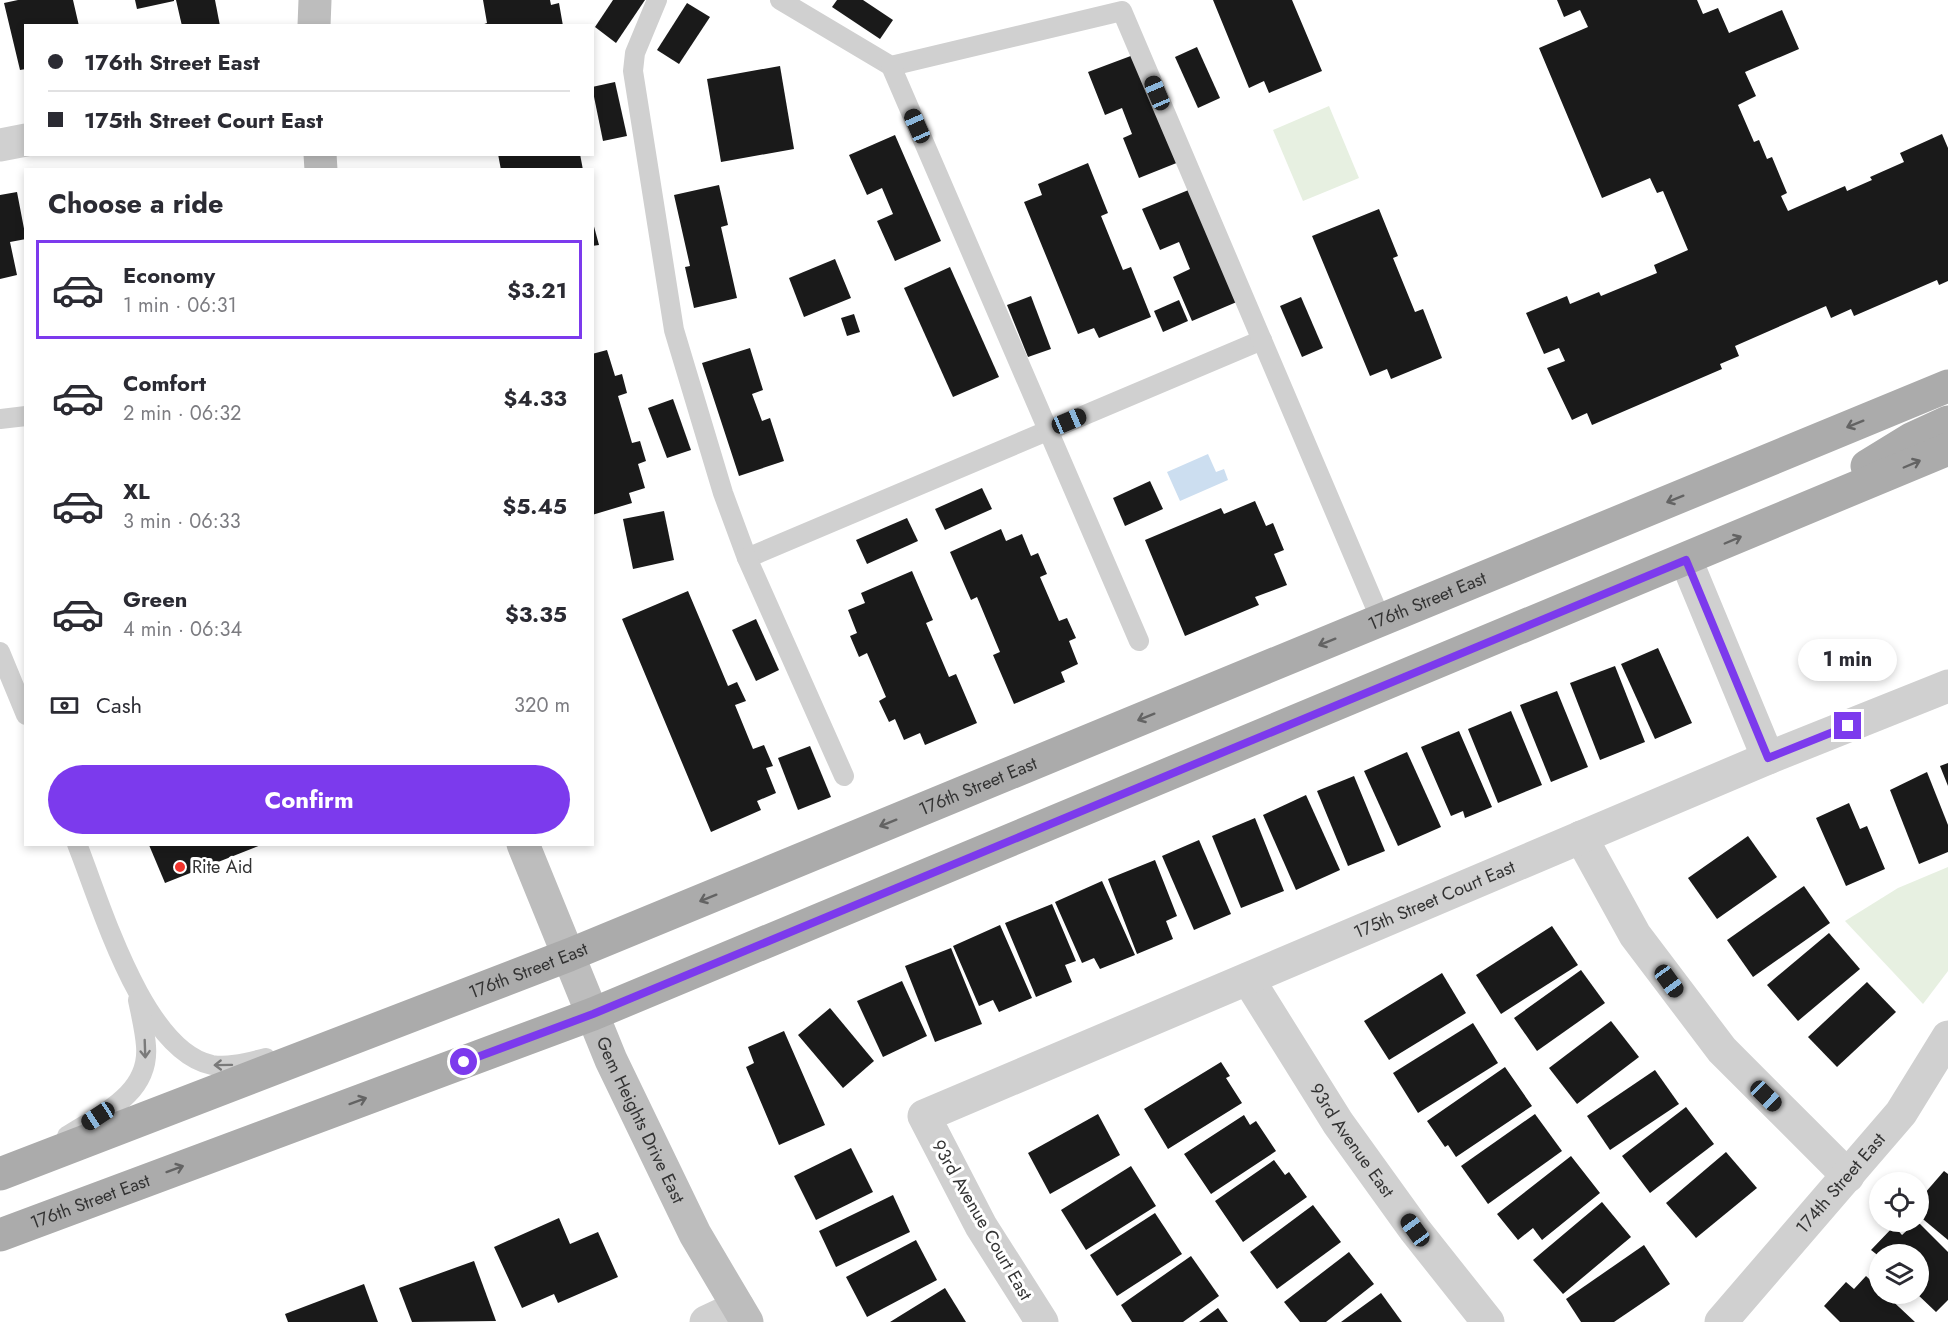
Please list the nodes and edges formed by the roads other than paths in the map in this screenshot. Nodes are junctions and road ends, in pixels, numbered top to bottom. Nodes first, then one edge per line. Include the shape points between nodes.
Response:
1 (315, 0) edge
2 (657, 0) edge
3 (780, 0) edge
4 (314, 24) edge
5 (891, 66) junction
6 (24, 140) edge
7 (0, 145) edge
8 (1262, 340) junction
9 (1948, 386) edge
10 (24, 416) edge
11 (0, 419) edge
12 (1948, 422) edge
13 (1049, 430) junction
14 (1948, 449) edge
15 (1824, 502) junction
16 (747, 558) junction
17 (1686, 560) junction
18 (1381, 620) junction
19 (1139, 641) dead end
20 (0, 652) edge
21 (1948, 686) edge
22 (24, 710) edge
23 (1768, 758) junction
24 (844, 776) dead end
25 (1581, 837) junction
26 (78, 846) edge
27 (524, 846) edge
28 (569, 956) junction
29 (1248, 979) junction
30 (136, 991) junction
31 (593, 1014) junction
32 (402, 1020) junction
33 (1948, 1037) edge
34 (924, 1116) joint
35 (10, 1170) edge
36 (1848, 1176) junction
37 (0, 1235) edge
38 (742, 1315) edge
39 (706, 1322) edge
40 (1042, 1322) edge
41 (1488, 1322) edge
42 (1721, 1322) edge

1 - 4 street
2 - 16 lane via 635,53 633,71 674,330 723,493
3 - 5 lane
5 - 8 lane via 1122,11
5 - 13 lane
6 - 7 street
8 - 13 lane
8 - 18 lane
9 -> 18 main road, 176th Street East
10 - 11 lane
12 - 15 main road via 1872,461
13 - 16 lane
13 - 19 lane
15 -> 14 main road, 176th Street East
17 -> 15 main road, 176th Street East
16 - 24 lane
17 - 23 street
17 - 31 main road, 176th Street East
18 -> 28 main road, 176th Street East
20 - 22 lane
21 - 23 street, 175th Street Court East
23 - 25 street, 175th Street Court East
25 - 29 street, 175th Street Court East
25 - 36 street via 1635,935 1715,1041
26 - 30 lane
27 - 28 street, Gem Heights Drive East
28 - 31 street, Gem Heights Drive East
28 - 32 main road, 176th Street East
29 - 34 street, 175th Street Court East
29 - 41 street, 93rd Avenue East via 1338,1123
32 -> 30 lane via 253,1061 212,1065 177,1048
30 -> 35 lane via 146,1057 141,1078 133,1090 118,1104
37 -> 31 main road, 176th Street East
31 - 38 street, Gem Heights Drive East via 611,1060 695,1234
32 - 35 main road, 176th Street East
33 - 36 street, 174th Street East via 1901,1113
34 - 40 street, 93rd Avenue Court East via 981,1226
36 - 42 street, 174th Street East
38 - 39 street

